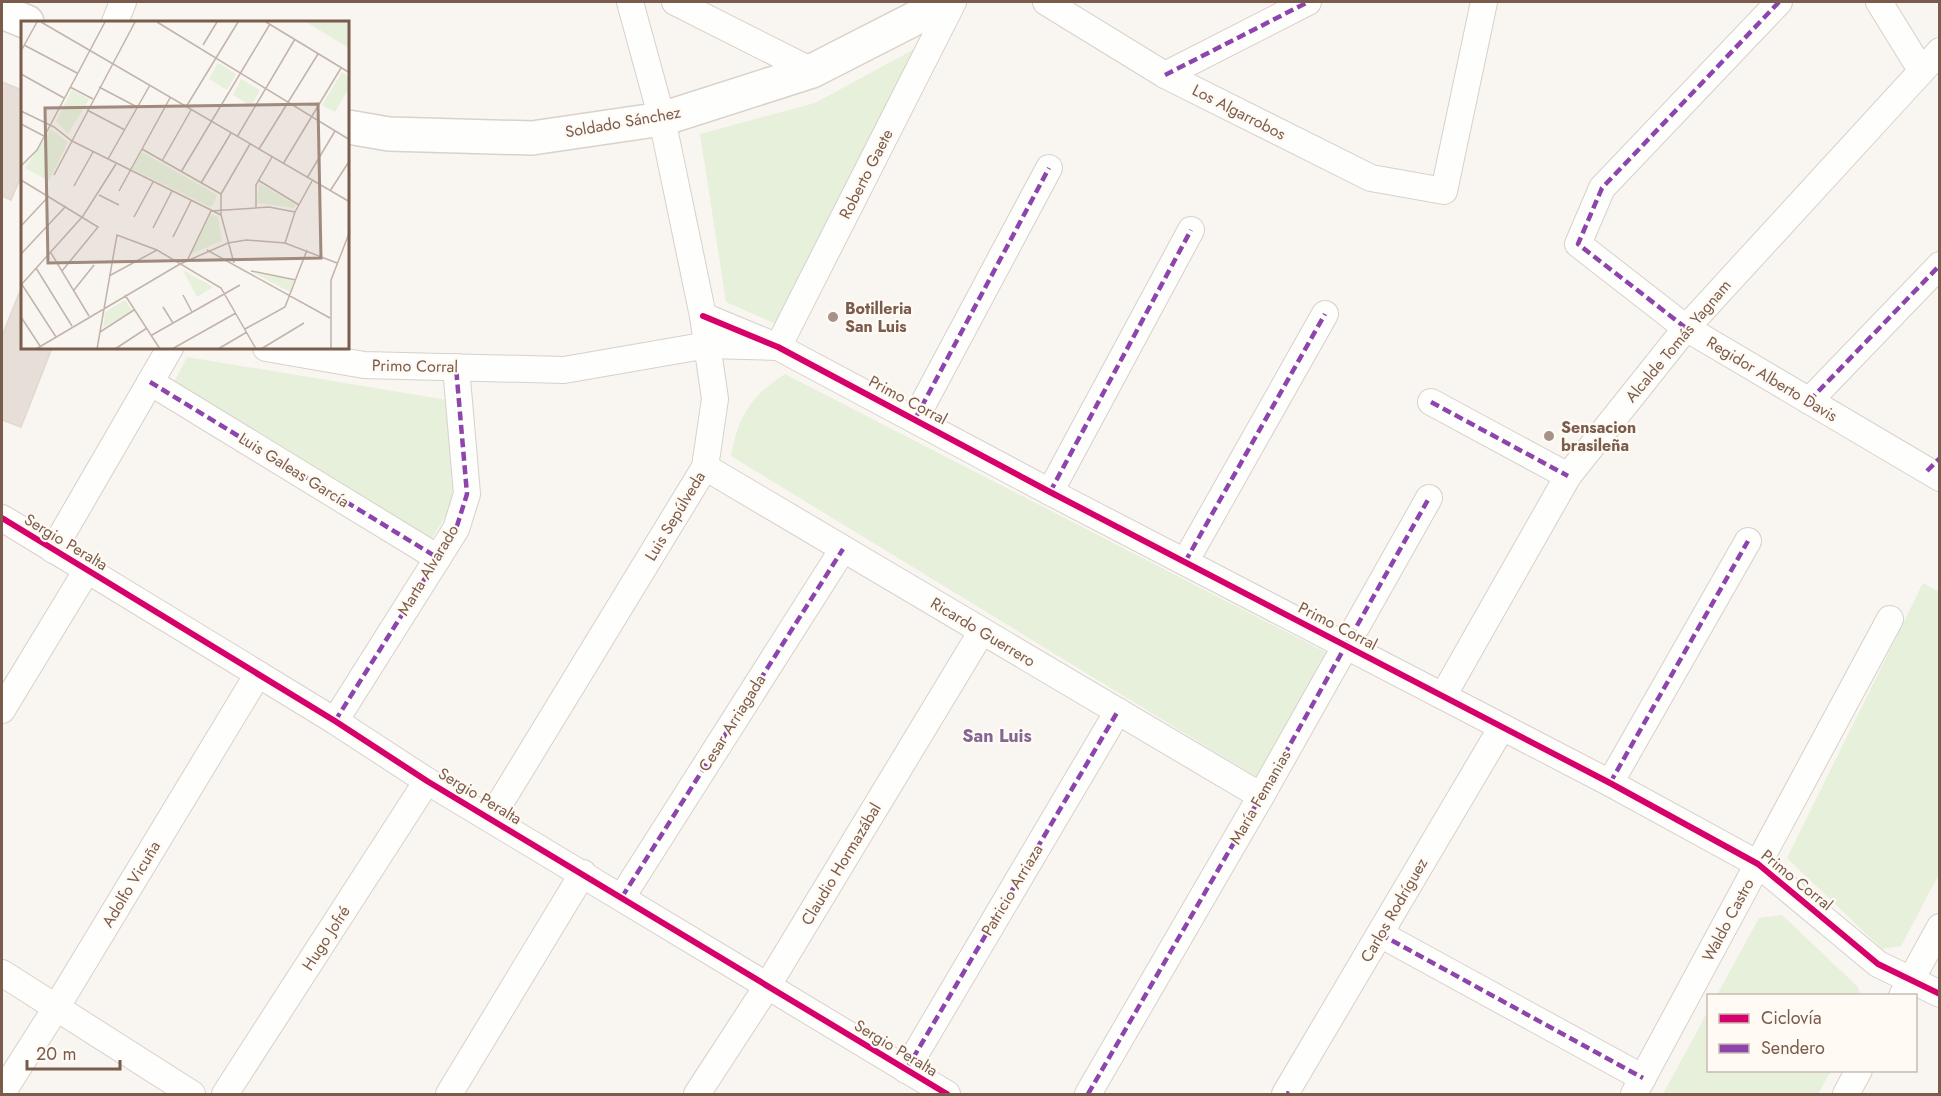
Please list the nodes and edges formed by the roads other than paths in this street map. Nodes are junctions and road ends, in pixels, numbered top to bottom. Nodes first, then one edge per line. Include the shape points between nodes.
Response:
1 (123, 2) edge
2 (630, 2) edge
3 (675, 2) edge
4 (947, 2) edge
5 (953, 2) edge
6 (1046, 2) edge
7 (1308, 2) edge
8 (1485, 2) edge
9 (1779, 2) edge
10 (1879, 2) edge
11 (2, 12) edge
12 (24, 21) edge
13 (115, 21) edge
14 (1940, 51) edge
15 (1921, 70) junction
16 (812, 71) junction
17 (1165, 75) junction
18 (662, 119) junction
19 (350, 127) edge
20 (1048, 168) dead end
21 (1191, 230) dead end
22 (1940, 265) edge
23 (1324, 314) dead end
24 (703, 316) junction
25 (1686, 328) junction
26 (708, 345) junction
27 (778, 347) junction
28 (169, 350) edge
29 (278, 350) edge
30 (456, 367) junction
31 (150, 381) junction
32 (1809, 401) junction
33 (1431, 402) dead end
34 (915, 419) junction
35 (705, 467) junction
36 (1935, 469) edge
37 (1568, 476) junction
38 (1050, 492) junction
39 (1429, 498) dead end
40 (2, 518) edge
41 (1748, 541) dead end
42 (843, 549) junction
43 (53, 550) junction
44 (438, 558) junction
45 (1185, 562) junction
46 (87, 570) junction
47 (1890, 619) dead end
48 (982, 631) junction
49 (1345, 645) junction
50 (258, 674) junction
51 (1443, 696) junction
52 (2, 710) edge
53 (1118, 711) junction
54 (335, 721) junction
55 (1502, 727) junction
56 (427, 781) junction
57 (1610, 783) junction
58 (1262, 796) junction
59 (491, 818) junction
60 (1758, 864) junction
61 (583, 873) junction
62 (622, 897) junction
63 (1940, 927) edge
64 (1380, 934) junction
65 (2, 973) edge
66 (768, 985) junction
67 (1906, 988) edge
68 (1940, 994) edge
69 (56, 1008) junction
70 (906, 1070) junction
71 (1858, 1072) edge
72 (1638, 1087) edge
73 (2, 1093) edge
74 (940, 1093) edge
75 (1287, 1094) edge
76 (192, 1095) edge
77 (225, 1095) edge
78 (449, 1095) edge
79 (697, 1095) edge
80 (1088, 1095) edge
81 (1846, 1095) edge

1 - 13 street
2 - 18 street, Luis Sepúlveda
3 - 16 street
4 - 16 street, Soldado Sánchez
5 - 27 street, Roberto Gaete
6 - 17 street, Los Algarrobos
7 - 17 street
8 - 17 street, Los Algarrobos via 1444,191 1371,178
9 - 25 street, Regidor Alberto Davis via 1602,188 1578,244
10 - 15 street
11 - 12 street
14 - 15 street, Alcalde Tomás Yagnam
15 - 25 street, Alcalde Tomás Yagnam
16 - 18 street, Soldado Sánchez
18 - 19 street, Soldado Sánchez via 532,138 388,134
18 - 24 street, Luis Sepúlveda
20 - 34 street
21 - 38 street
22 - 32 street
23 - 45 street
24 - 26 street, Luis Sepúlveda
24 - 27 street, Primo Corral
25 - 32 street, Regidor Alberto Davis
25 - 37 street, Alcalde Tomás Yagnam
26 - 27 street, Primo Corral
26 - 30 street, Primo Corral via 564,370
26 - 35 street, Luis Sepúlveda via 715,399
27 - 34 street, Primo Corral
28 - 31 street
29 - 30 street, Primo Corral via 364,365
30 - 44 street, Marta Alvarado via 467,494 456,529
31 - 43 street
31 - 44 street, Luis Galeas García
32 - 36 street, Regidor Alberto Davis
33 - 37 street
34 - 38 street, Primo Corral
35 - 42 street, Ricardo Guerrero
35 - 59 street, Luis Sepúlveda
37 - 51 street, Alcalde Tomás Yagnam
38 - 45 street, Primo Corral
39 - 49 street, María Femanias
40 - 43 street, Sergio Peralta
41 - 57 street
42 - 48 street, Ricardo Guerrero
42 - 62 street, Cesar Arriagada
43 - 46 street, Sergio Peralta
44 - 54 street, Marta Alvarado
45 - 49 street, Primo Corral
46 - 50 street, Sergio Peralta
46 - 52 street
47 - 60 street, Waldo Castro
48 - 53 street, Ricardo Guerrero
48 - 66 street, Claudio Hormazábal
49 - 51 street, Primo Corral
49 - 58 street, María Femanias
50 - 54 street, Sergio Peralta
50 - 69 street, Adolfo Vicuña
51 - 55 street, Primo Corral
53 - 58 street, Ricardo Guerrero
53 - 70 street, Patricio Arriaza
54 - 56 street, Sergio Peralta
55 - 57 street, Primo Corral
55 - 64 street, Carlos Rodríguez
56 - 59 street, Sergio Peralta
56 - 77 street, Hugo Jofré
57 - 60 street, Primo Corral
58 - 80 street, María Femanias
59 - 61 street, Sergio Peralta
60 - 67 street, Primo Corral
60 - 72 street, Waldo Castro
61 - 62 street, Sergio Peralta
61 - 78 street
62 - 66 street, Sergio Peralta
63 - 67 street
64 - 72 street
64 - 75 street, Carlos Rodríguez
65 - 69 street
66 - 70 street, Sergio Peralta
66 - 79 street, Claudio Hormazábal
67 - 68 street, Primo Corral
69 - 73 street, Adolfo Vicuña
69 - 76 street
70 - 74 street, Sergio Peralta
71 - 81 street

